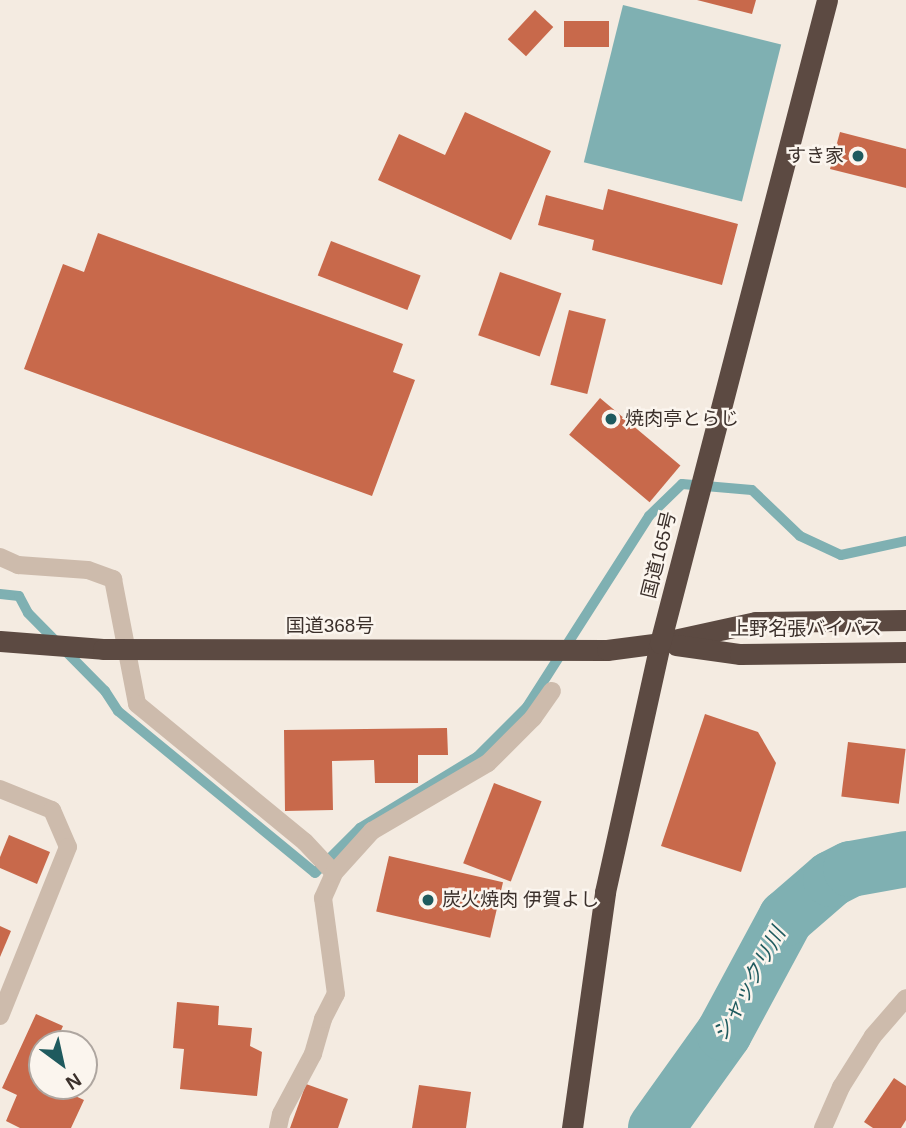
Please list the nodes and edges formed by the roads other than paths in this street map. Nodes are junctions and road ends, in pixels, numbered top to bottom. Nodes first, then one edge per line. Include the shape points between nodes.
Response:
1 (827, 0) edge
2 (0, 557) edge
3 (906, 620) edge
4 (0, 641) edge
5 (660, 643) junction
6 (128, 648) junction
7 (906, 652) edge
8 (552, 691) dead end
9 (0, 789) edge
10 (332, 871) junction
11 (906, 998) edge
12 (0, 1016) edge
13 (278, 1128) edge
14 (572, 1128) edge
15 (823, 1128) edge

1 - 5 highway, 国道165号
2 - 6 street via 18,565 88,570 113,579
3 - 5 highway, 上野名張バイパス via 756,622
4 - 6 highway, 国道368号
5 - 6 highway, 国道368号 via 607,650
5 - 7 highway, 上野名張バイパス via 740,654
5 - 14 highway, 国道165号 via 606,892
6 - 10 street via 137,704 305,842
8 - 10 street via 533,718 488,763 372,831
9 - 12 street via 52,810 68,847
10 - 13 street via 323,898 336,993
11 - 15 street via 867,1046 841,1087

